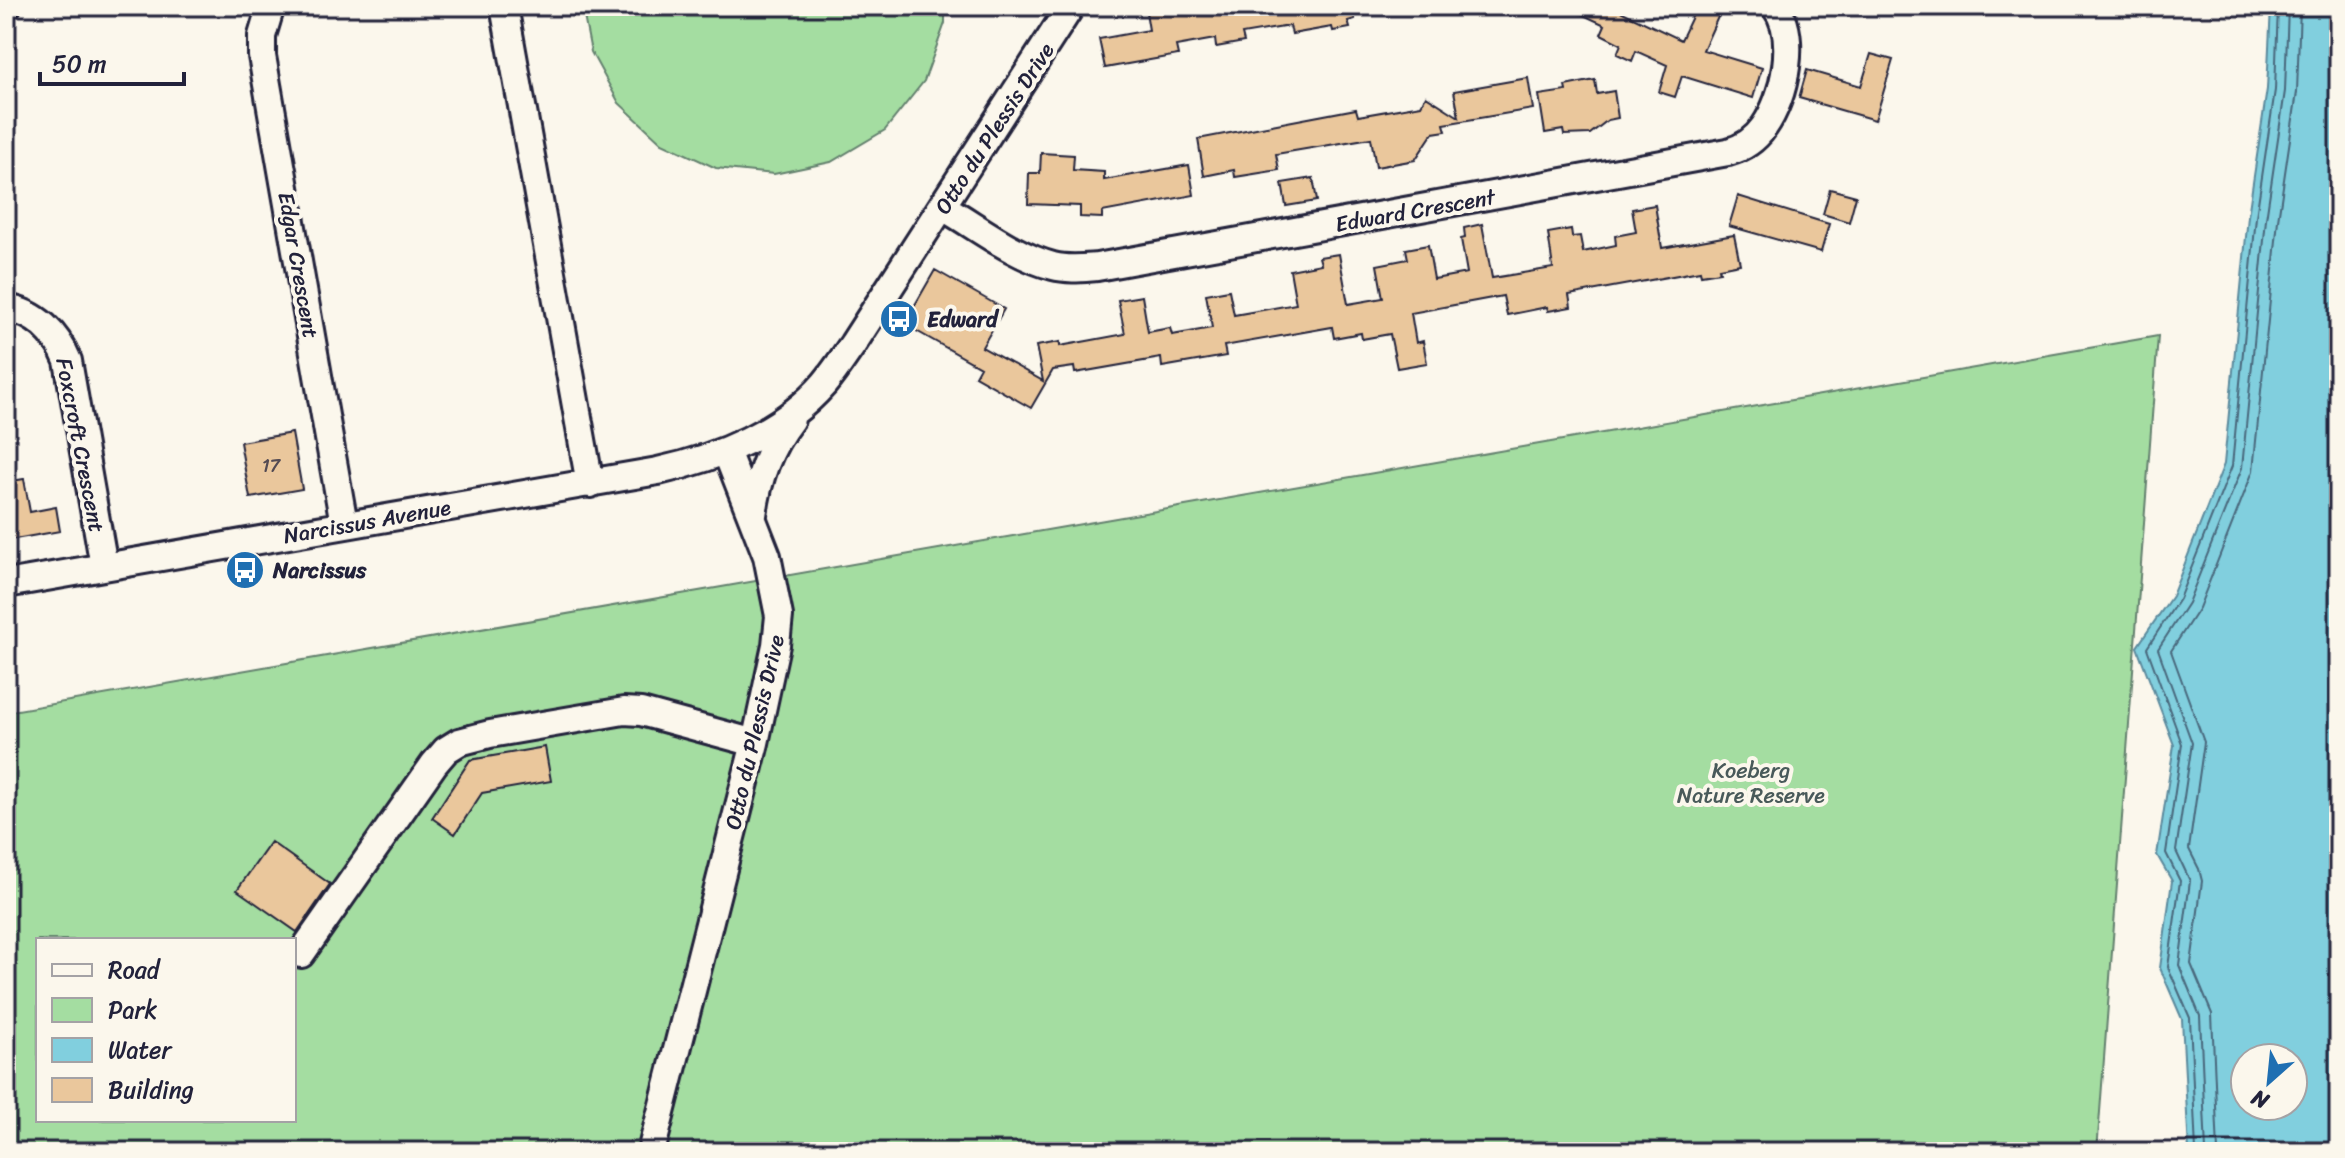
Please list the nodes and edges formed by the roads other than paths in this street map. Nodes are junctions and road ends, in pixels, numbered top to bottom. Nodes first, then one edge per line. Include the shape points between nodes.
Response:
1 (271, 6) edge
2 (504, 6) edge
3 (1071, 6) edge
4 (1775, 6) edge
5 (943, 207) junction
6 (6, 308) edge
7 (803, 404) junction
8 (726, 451) junction
9 (590, 484) junction
10 (753, 515) junction
11 (344, 524) junction
12 (104, 566) junction
13 (6, 584) edge
14 (755, 743) junction
15 (301, 954) dead end
16 (651, 1152) edge

1 - 11 street, Edgar Crescent via 262,56
2 - 9 street
3 - 5 street, Otto du Plessis Drive
4 - 5 street, Edward Crescent via 1788,41 1779,95 1759,133 1728,152 1076,269 1033,259
5 - 7 street, Otto du Plessis Drive via 853,344
6 - 12 street, Foxcroft Crescent via 48,328 68,361
7 - 8 street, Otto du Plessis Drive
7 - 10 street via 762,467
8 - 9 street, Narcissus Avenue
8 - 10 street, Otto du Plessis Drive
9 - 11 street, Narcissus Avenue
10 - 14 street, Otto du Plessis Drive via 779,616
11 - 12 street, Narcissus Avenue
12 - 13 street, Narcissus Avenue
14 - 15 street via 624,711 459,742 434,764
14 - 16 street, Otto du Plessis Drive

